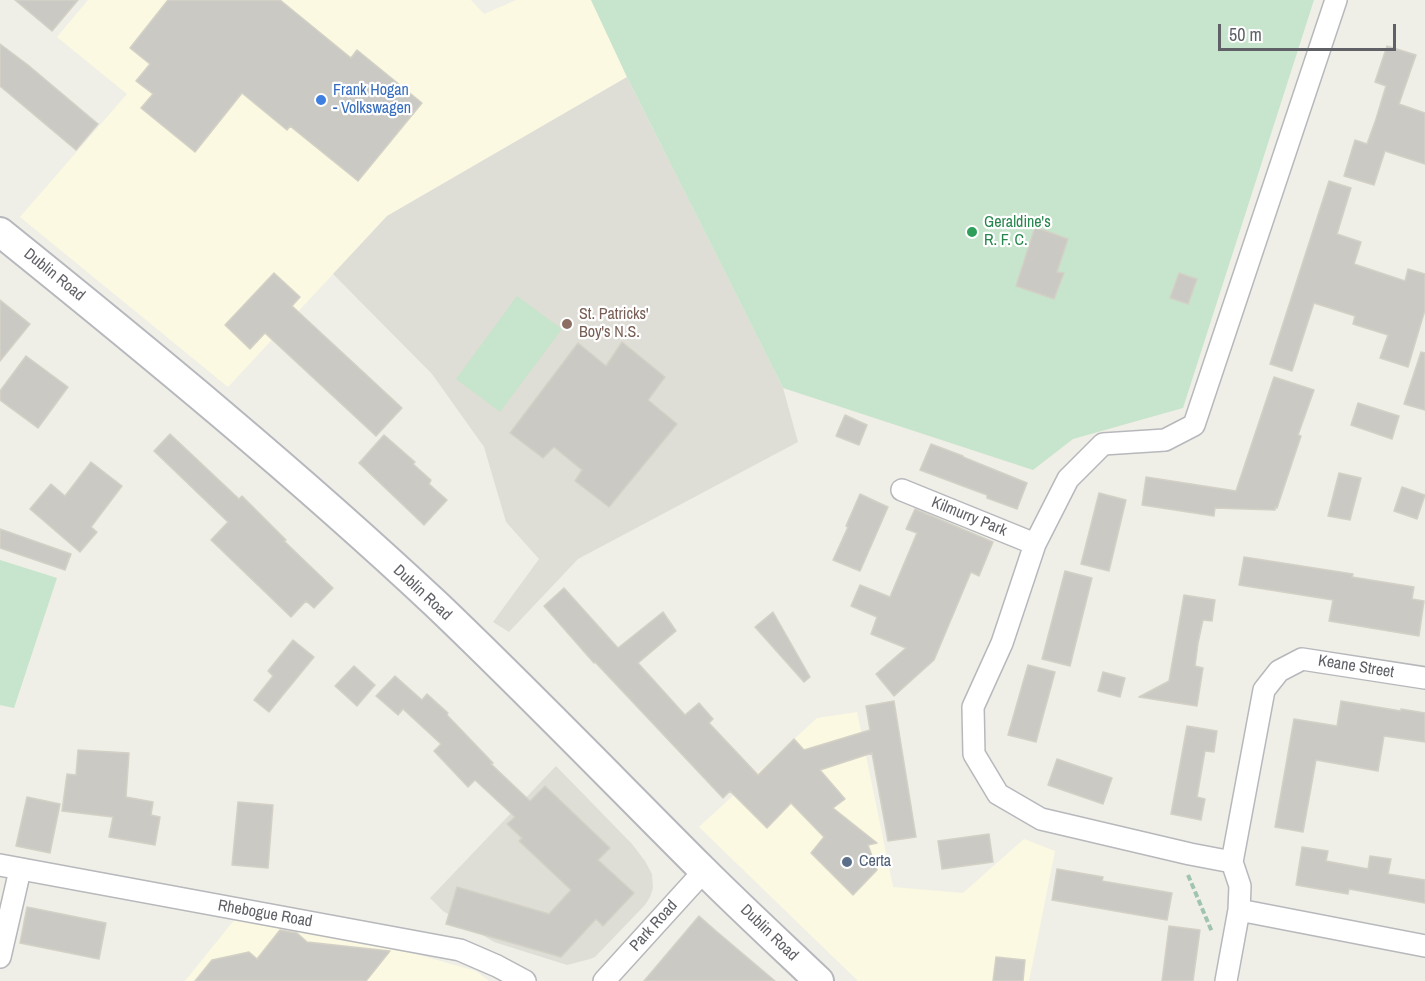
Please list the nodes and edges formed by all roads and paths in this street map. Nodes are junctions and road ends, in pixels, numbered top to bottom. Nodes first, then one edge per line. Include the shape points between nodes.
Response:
1 (1336, 0) edge
2 (0, 232) edge
3 (902, 490) dead end
4 (1035, 544) junction
5 (1425, 678) edge
6 (1190, 854) junction
7 (1232, 862) junction
8 (10, 868) edge
9 (704, 871) junction
10 (1239, 910) junction
11 (1425, 946) edge
12 (1231, 952) junction
13 (0, 957) edge
14 (613, 978) edge
15 (525, 981) edge
16 (819, 981) edge
17 (1226, 981) edge

1 - 4 street via 1194,425 1165,440 1103,444 1068,479
2 - 9 main road, Dublin Road via 323,502 436,605
3 - 4 street, Kilmurry Park
4 - 6 street via 1002,643 973,707 974,754 998,794 1041,819
5 - 7 street, Keane Street via 1302,659 1280,671 1264,690
6 - 7 street
6 - 12 path via 1187,874 1214,938 1223,950
7 - 10 street via 1240,886
8 - 13 street
8 - 15 street, Rhebogue Road via 460,950
9 - 14 street, Park Road
9 - 16 main road, Dublin Road
10 - 11 street
10 - 12 street
12 - 17 street

